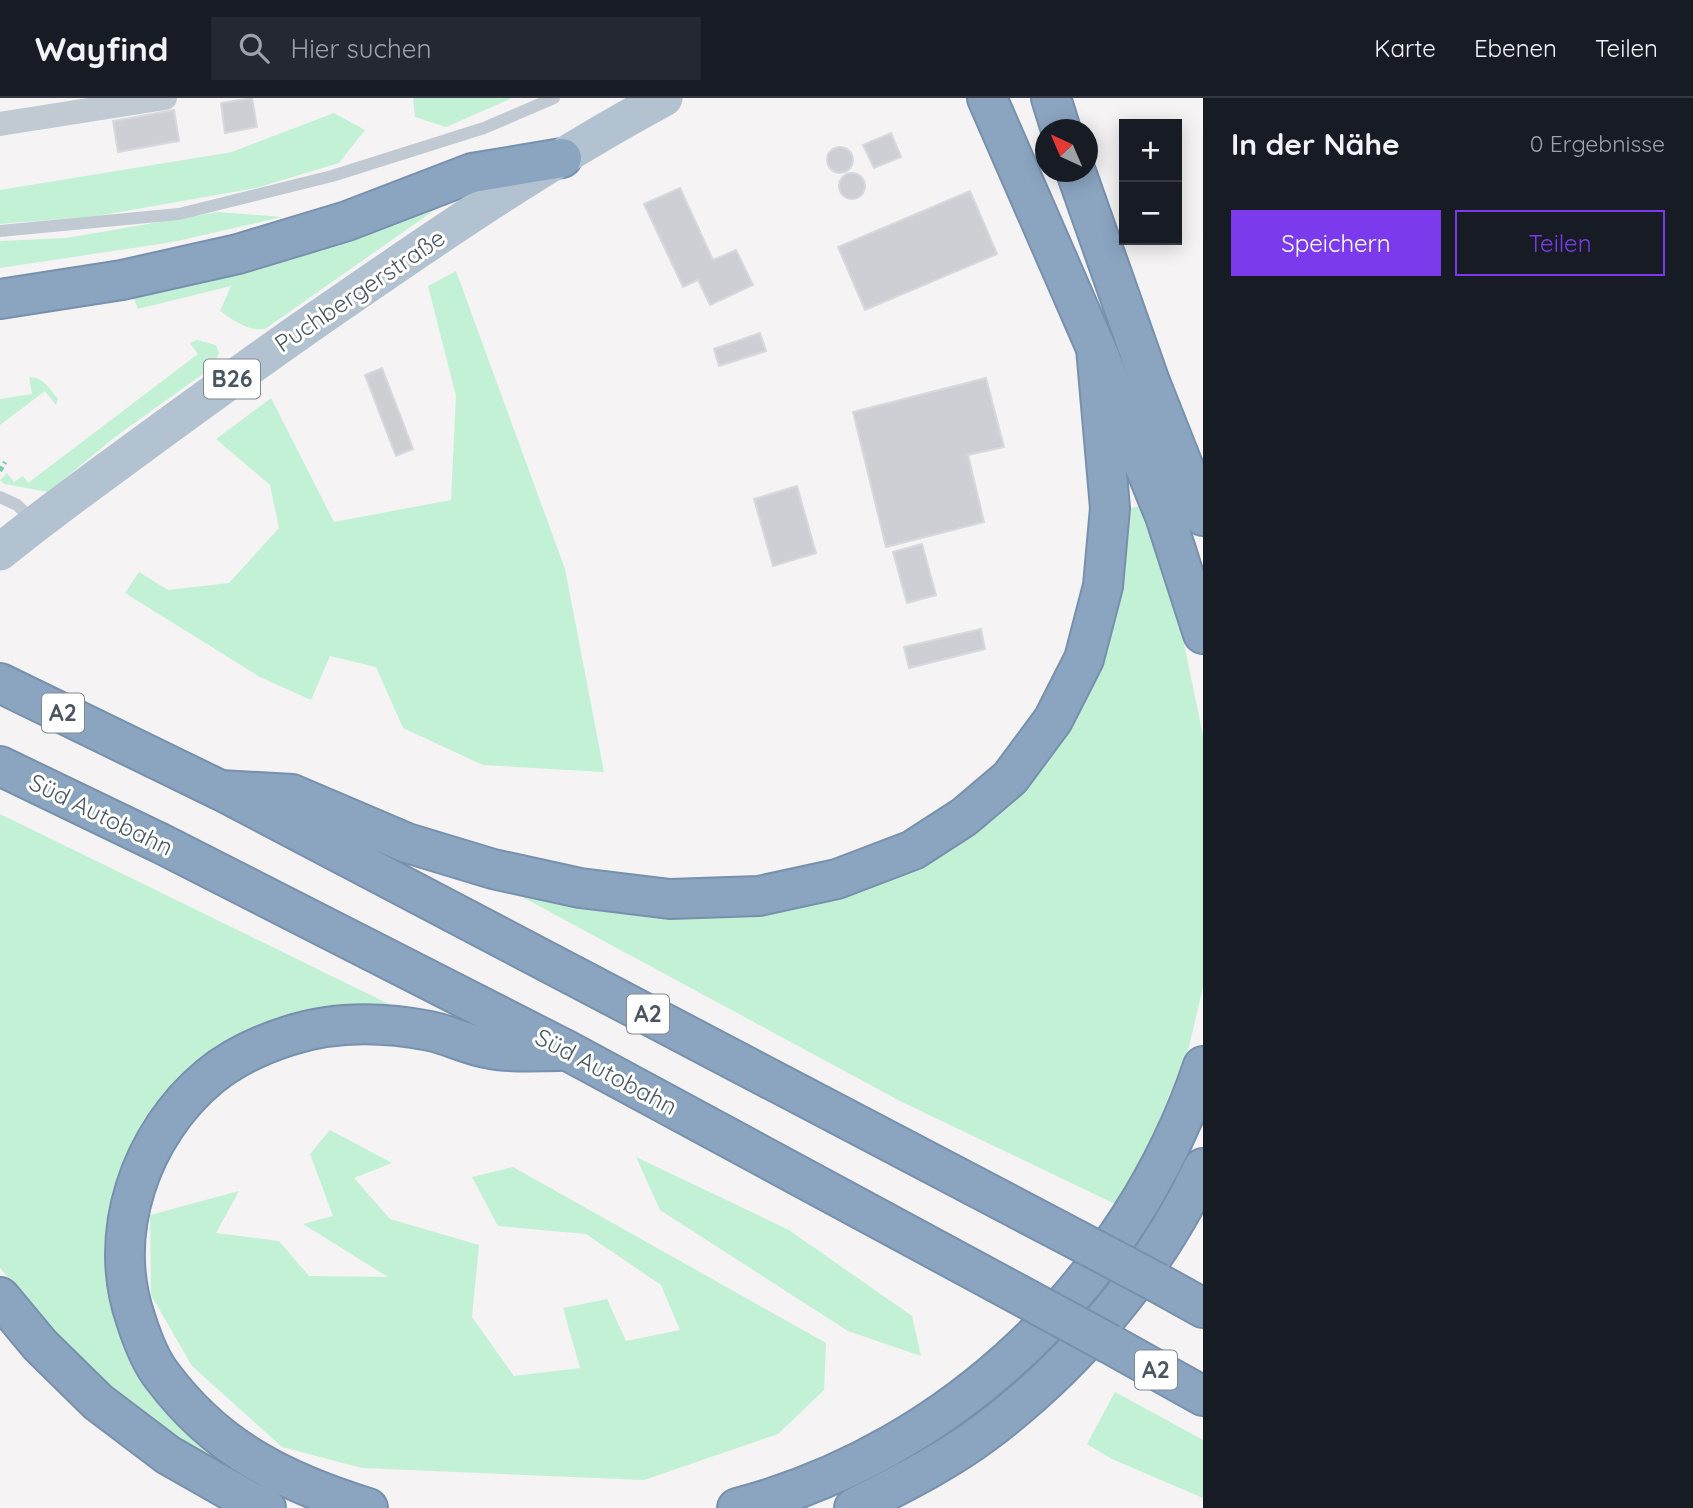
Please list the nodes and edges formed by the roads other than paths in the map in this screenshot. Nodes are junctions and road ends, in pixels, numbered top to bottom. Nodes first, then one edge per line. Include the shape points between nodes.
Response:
1 (165, 98) edge
2 (554, 98) edge
3 (664, 98) edge
4 (987, 98) edge
5 (1051, 98) edge
6 (1058, 119) edge
7 (0, 124) edge
8 (562, 158) junction
9 (1080, 182) edge
10 (0, 231) edge
11 (0, 299) edge
12 (1096, 348) junction
13 (0, 498) edge
14 (1203, 516) edge
15 (35, 523) junction
16 (0, 552) edge
17 (1203, 634) edge
18 (0, 683) edge
19 (0, 766) edge
20 (220, 790) junction
21 (568, 1051) junction
22 (1203, 1066) edge
23 (1203, 1168) edge
24 (0, 1297) edge
25 (1203, 1308) edge
26 (1203, 1396) edge
27 (265, 1508) edge
28 (368, 1508) edge
29 (737, 1508) edge
30 (854, 1508) edge

1 - 7 street
2 - 10 lane via 484,128 332,176 179,214
3 - 8 main road, Puchbergerstraße / B26
4 - 12 highway
5 - 6 highway
8 - 11 highway via 472,173 347,220 238,254 122,280
8 - 15 main road, Puchbergerstraße / B26 via 363,288
9 - 14 highway
12 - 17 highway via 1165,516
12 - 20 highway via 1110,508 1103,586 1084,659 1053,720 1010,778 964,817 913,850 837,879 759,896 670,899 580,888 493,869 407,843 292,794
13 - 15 lane via 18,505
15 - 16 main road, Puchbergerstraße / B26
18 - 20 highway, A2
19 - 21 highway, Süd Autobahn / A2
20 - 25 highway, A2, bridge
21 - 26 highway, Süd Autobahn / A2, bridge
21 - 28 highway via 491,1049 430,1031 379,1025 337,1025 291,1035 250,1051 210,1076 156,1140 138,1178 127,1220 124,1260 128,1299 160,1374 219,1436 258,1463 316,1492
22 - 29 highway via 1177,1135 1142,1202 1045,1327 986,1383 882,1450 821,1480
23 - 30 highway via 1153,1256 1103,1321 1042,1384 983,1433 923,1472
24 - 27 highway via 40,1345 98,1402 168,1455

